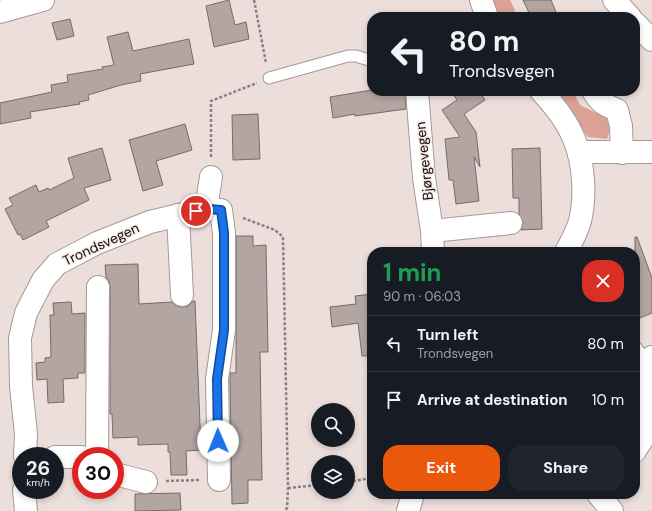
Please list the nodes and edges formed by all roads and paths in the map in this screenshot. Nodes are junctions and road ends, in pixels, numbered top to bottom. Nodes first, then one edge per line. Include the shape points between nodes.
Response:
1 (43, 0) edge
2 (254, 0) edge
3 (481, 0) edge
4 (614, 0) edge
5 (0, 12) edge
6 (485, 12) edge
7 (625, 12) edge
8 (640, 27) edge
9 (652, 40) edge
10 (367, 59) edge
11 (269, 78) junction
12 (418, 96) edge
13 (545, 96) edge
14 (596, 96) edge
15 (652, 152) edge
16 (579, 154) junction
17 (623, 158) junction
18 (211, 177) joint
19 (214, 210) junction
20 (178, 215) junction
21 (510, 223) dead end
22 (432, 231) junction
23 (433, 247) edge
24 (568, 247) edge
25 (98, 287) dead end
26 (182, 295) dead end
27 (643, 364) edge
28 (640, 443) edge
29 (25, 447) edge
30 (97, 447) edge
31 (124, 476) edge
32 (367, 478) edge
33 (219, 480) joint
34 (355, 481) edge
35 (146, 482) joint
36 (311, 486) edge
37 (288, 488) junction
38 (25, 499) edge
39 (412, 499) edge
40 (26, 511) edge
41 (285, 511) edge
42 (408, 511) edge

1 - 5 street
2 - 11 path
3 - 6 street
4 - 7 street
8 - 9 street
10 - 11 lane via 348,56
11 - 18 path via 211,101
12 - 22 street, Bjørgevegen via 424,178
13 - 16 street via 557,109 574,138
14 - 17 street via 598,100 617,110
15 - 17 street
16 - 17 street via 587,152
16 - 24 street via 583,180 582,204 580,221
18 - 19 street via 208,196
19 - 20 street, Trondsvegen
19 - 33 street via 224,233 224,330 217,379
19 - 37 path via 275,230 283,237
20 - 26 street
20 - 29 street, Trondsvegen via 150,222 97,243 58,264 43,280 26,313 20,338
21 - 22 street
22 - 23 street, Bjørgevegen
25 - 30 street
27 - 28 street via 645,416 643,438
31 - 35 street
32 - 34 path
33 - 35 path
36 - 37 path
37 - 41 path
38 - 40 street
39 - 42 street

